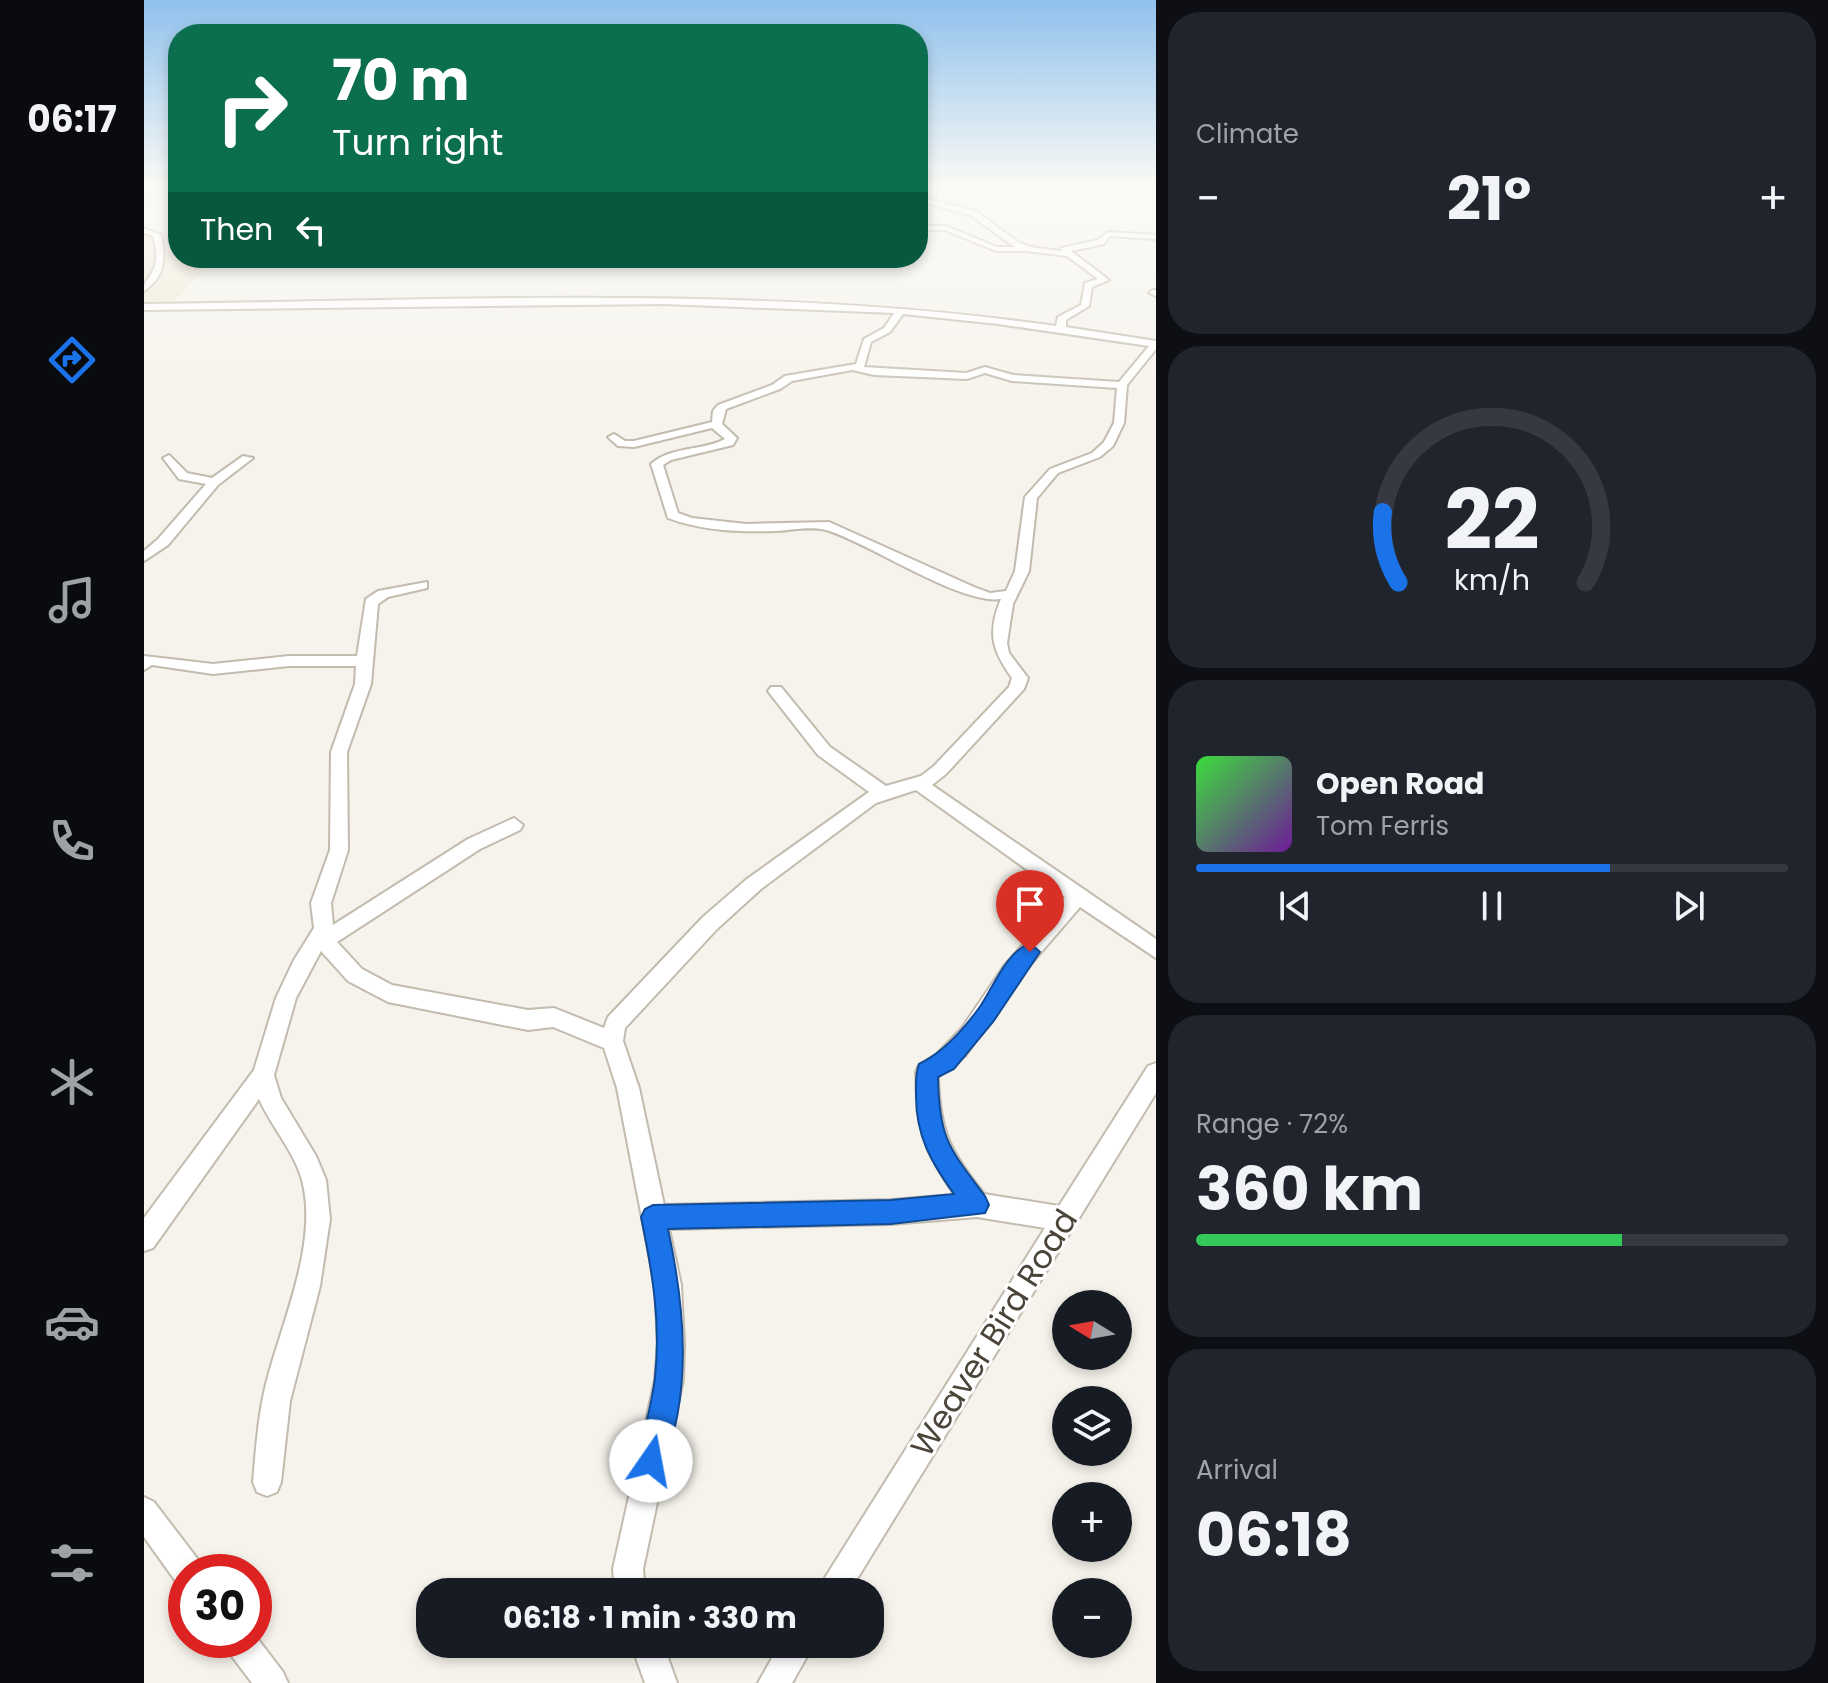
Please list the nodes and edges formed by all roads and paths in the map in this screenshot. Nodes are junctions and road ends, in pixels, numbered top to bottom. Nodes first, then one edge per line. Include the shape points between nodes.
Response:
1 (161, 267) edge
2 (1085, 267) edge
3 (144, 288) edge
4 (144, 307) edge
5 (901, 310) junction
6 (1061, 329) junction
7 (1155, 344) edge
8 (855, 368) junction
9 (1122, 385) junction
10 (717, 424) junction
11 (614, 437) dead end
12 (169, 458) dead end
13 (247, 458) dead end
14 (214, 482) junction
15 (144, 557) edge
16 (422, 585) dead end
17 (1011, 594) junction
18 (364, 661) junction
19 (145, 662) edge
20 (776, 691) dead end
21 (917, 782) junction
22 (882, 792) junction
23 (514, 825) dead end
24 (1077, 896) junction
25 (324, 936) junction
26 (1156, 950) edge
27 (612, 1041) junction
28 (1156, 1073) edge
29 (263, 1075) junction
30 (977, 1205) junction
31 (653, 1217) junction
32 (1065, 1219) junction
33 (144, 1239) edge
34 (267, 1482) dead end
35 (144, 1512) edge
36 (175, 1554) edge
37 (629, 1578) edge
38 (840, 1578) edge
39 (253, 1658) edge
40 (652, 1658) edge
41 (789, 1658) edge
42 (272, 1683) edge
43 (661, 1683) edge
44 (774, 1683) edge

1 - 3 street
2 - 6 street via 1105,280 1088,285 1085,306 1061,319
4 - 5 street via 609,301
5 - 6 street
5 - 8 street via 892,325 867,341 862,365
6 - 7 street
7 - 9 street
8 - 9 street via 967,376 985,370 1012,378
8 - 10 street via 789,378 722,407
9 - 17 street via 1119,423 1109,444 1096,455 1054,471 1031,497 1022,571
10 - 11 street via 634,444
10 - 17 street via 731,438 729,443 657,464 672,515 746,528 825,525 969,590 989,597
12 - 14 street via 183,476
13 - 14 street
14 - 15 street via 171,534
16 - 18 street via 371,602
17 - 21 street via 1000,643 1020,678 1019,686 940,770
18 - 19 street via 213,669
18 - 25 street via 363,684 339,752 339,850 321,903
20 - 22 street via 824,751
21 - 22 street
21 - 24 street
22 - 27 street via 754,884 710,923 627,1008 615,1024
23 - 25 street
24 - 26 street
24 - 30 street via 946,1062 927,1072 927,1120 938,1152
25 - 27 street via 355,975 388,993 528,1020 554,1017
25 - 29 street via 286,998
27 - 31 street via 628,1088
28 - 32 street, Weaver Bird Road
29 - 33 street
29 - 34 street via 265,1092 317,1191 319,1227 281,1377
30 - 31 street
30 - 32 street
31 - 37 street via 668,1285 669,1380
32 - 38 street, Weaver Bird Road
35 - 36 street
39 - 42 street
40 - 43 street
41 - 44 street

